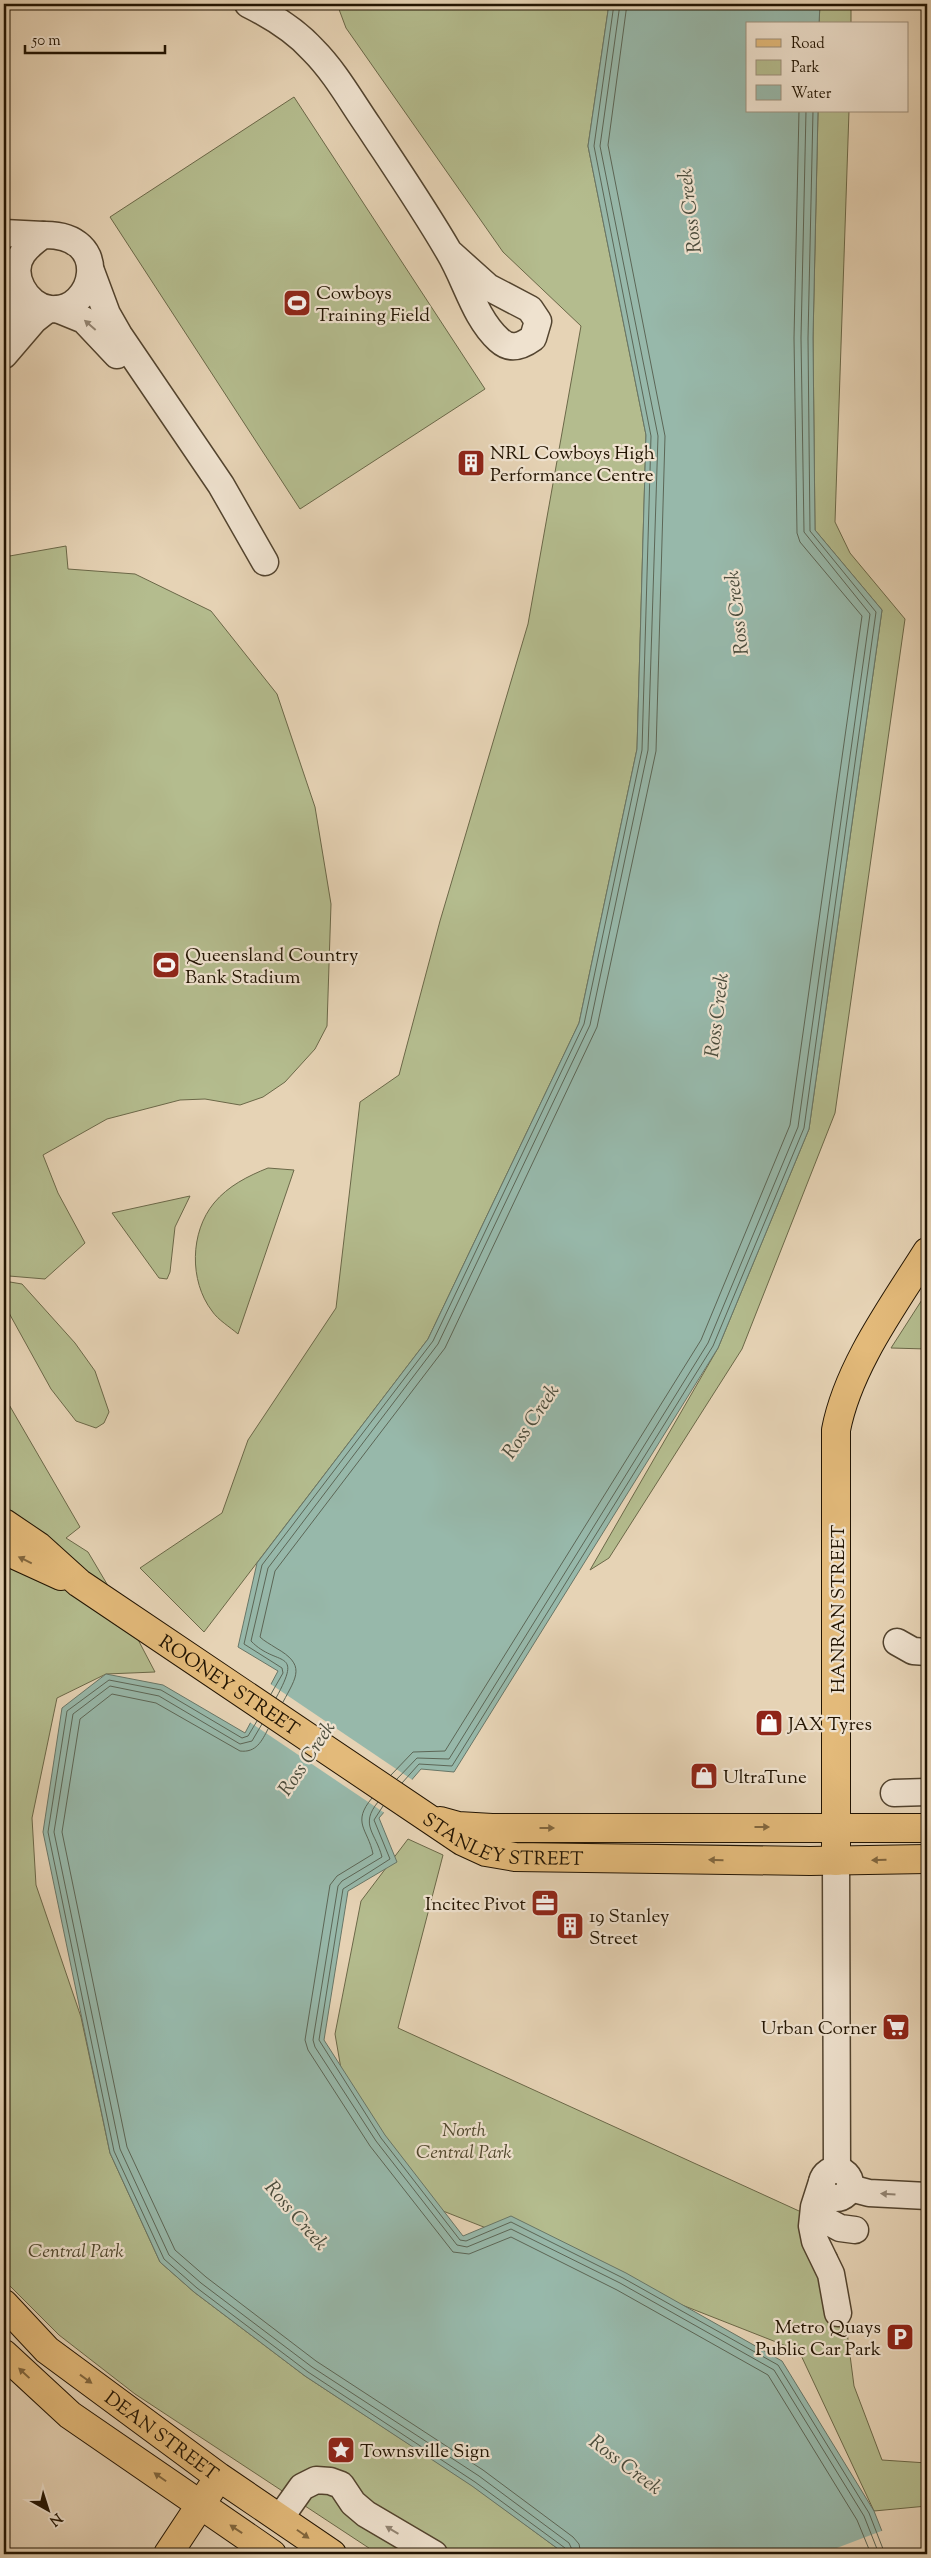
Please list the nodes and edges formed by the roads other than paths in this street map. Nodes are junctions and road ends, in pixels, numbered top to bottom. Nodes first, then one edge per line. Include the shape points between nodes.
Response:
1 (248, 4) edge
2 (4, 233) edge
3 (43, 235) junction
4 (449, 252) dead end
5 (91, 271) junction
6 (15, 279) edge
7 (52, 309) junction
8 (4, 330) edge
9 (4, 355) edge
10 (160, 397) junction
11 (265, 562) dead end
12 (927, 1252) edge
13 (4, 1523) edge
14 (4, 1550) edge
15 (79, 1583) junction
16 (927, 1640) edge
17 (927, 1652) edge
18 (894, 1792) dead end
19 (927, 1792) edge
20 (430, 1817) junction
21 (838, 1827) junction
22 (517, 1828) junction
23 (927, 1828) edge
24 (515, 1857) junction
25 (927, 1859) edge
26 (836, 1861) junction
27 (834, 2191) junction
28 (927, 2196) edge
29 (855, 2230) dead end
30 (818, 2248) junction
31 (4, 2304) edge
32 (838, 2313) dead end
33 (4, 2354) edge
34 (219, 2477) junction
35 (200, 2505) junction
36 (280, 2518) junction
37 (168, 2554) edge
38 (272, 2554) edge
39 (332, 2554) edge
40 (434, 2554) edge

1 - 4 street via 299,37 328,67
2 - 3 street
3 - 5 street via 64,236 76,241 90,260
3 - 6 street via 22,253
5 - 7 street via 84,293 69,305
5 - 10 street via 107,314
6 - 7 street via 31,300
6 - 8 street
7 - 9 street via 34,320
10 -> 7 street via 135,378 92,326 73,314
10 - 11 street via 221,485
12 - 21 main road, HANRAN STREET via 874,1337 841,1406 836,1430
13 - 15 main road, ROONEY STREET via 38,1546
15 -> 14 main road, ROONEY STREET
15 - 20 main road, ROONEY STREET
16 - 17 street via 897,1642 913,1651
18 - 19 street
20 - 22 main road, STANLEY STREET via 458,1826
20 - 24 main road, STANLEY STREET via 468,1844 500,1856
22 -> 21 main road, STANLEY STREET
21 - 23 main road, STANLEY STREET
21 - 26 main road, HANRAN STREET
22 - 24 main road via 508,1833 504,1842
26 -> 24 main road, STANLEY STREET
25 -> 26 main road, STANLEY STREET
26 - 27 street, HANRAN STREET
28 -> 27 street
27 - 29 street via 840,2228
27 - 30 street, HANRAN STREET
27 - 30 street, HANRAN STREET via 814,2207 812,2226
30 - 32 street, HANRAN STREET via 831,2274
31 -> 34 main road, DEAN STREET via 46,2350
35 -> 33 main road, DEAN STREET via 70,2415
34 - 35 main road
34 - 36 main road, DEAN STREET
35 - 37 main road
38 -> 35 main road, DEAN STREET
36 -> 39 main road, DEAN STREET
40 -> 36 street via 366,2514 353,2503 341,2485 330,2481 316,2480 302,2487

